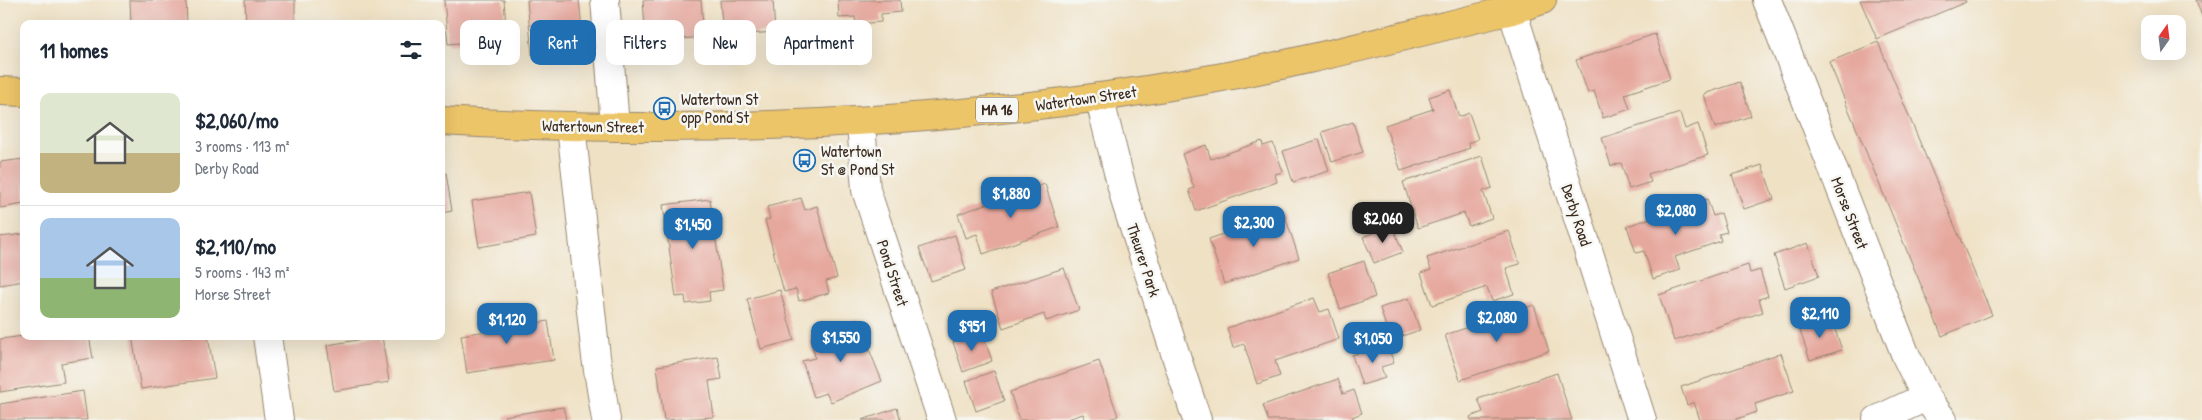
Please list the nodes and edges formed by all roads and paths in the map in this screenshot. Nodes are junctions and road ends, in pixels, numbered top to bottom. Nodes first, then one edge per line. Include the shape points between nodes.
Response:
1 (605, 0) edge
2 (1542, 0) edge
3 (1767, 0) edge
4 (1512, 10) junction
5 (0, 90) edge
6 (20, 92) edge
7 (1098, 98) junction
8 (445, 121) edge
9 (861, 123) junction
10 (571, 126) junction
11 (615, 126) junction
12 (268, 340) edge
13 (1926, 398) junction
14 (279, 420) edge
15 (606, 420) edge
16 (942, 420) edge
17 (1197, 420) edge
18 (1642, 420) edge
19 (1877, 420) edge
20 (1943, 420) edge

1 - 11 street
2 - 4 main road, Watertown Street / MA 16
3 - 13 street, Morse Street via 1902,347
4 - 7 main road, Watertown Street / MA 16 via 1296,63
4 - 18 street, Derby Road
5 - 6 main road
7 - 9 main road, Watertown Street / MA 16
7 - 17 street, Theurer Park via 1126,204
8 - 10 main road, Watertown Street / MA 16
9 - 11 main road, Watertown Street / MA 16 via 778,127
9 - 16 street, Pond Street via 866,190
10 - 11 main road, Watertown Street / MA 16
10 - 15 street
12 - 14 street
13 - 19 street
13 - 20 street, Morse Street

